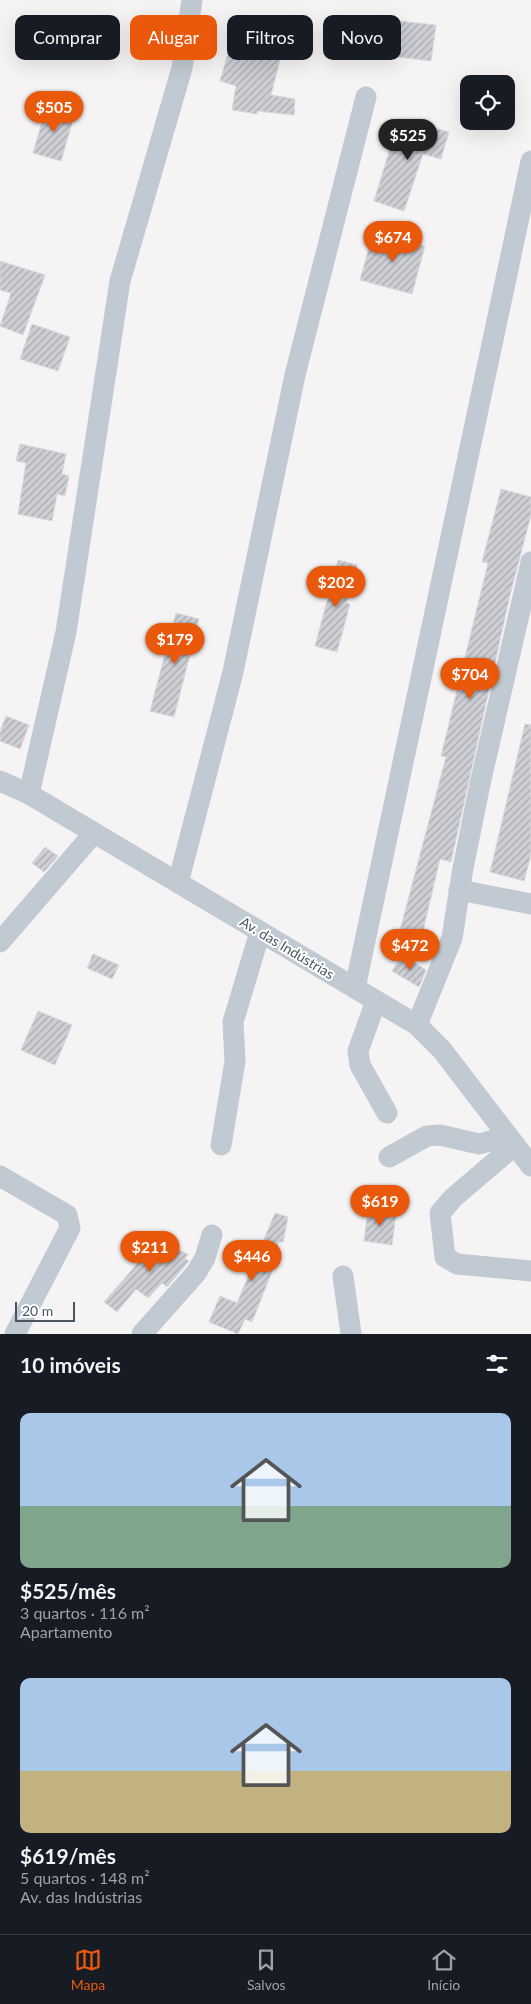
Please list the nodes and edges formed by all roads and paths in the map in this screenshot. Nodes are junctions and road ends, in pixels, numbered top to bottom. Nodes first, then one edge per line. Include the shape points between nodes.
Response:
1 (192, 0) edge
2 (366, 97) dead end
3 (531, 161) edge
4 (531, 562) edge
5 (0, 781) edge
6 (29, 794) junction
7 (94, 833) junction
8 (178, 883) junction
9 (459, 890) junction
10 (531, 904) edge
11 (260, 932) junction
12 (0, 942) edge
13 (355, 988) junction
14 (376, 1001) junction
15 (417, 1025) junction
16 (387, 1113) dead end
17 (511, 1141) junction
18 (221, 1146) dead end
19 (390, 1157) dead end
20 (531, 1166) edge
21 (0, 1176) edge
22 (212, 1234) dead end
23 (531, 1271) edge
24 (343, 1276) dead end
25 (15, 1334) edge
26 (142, 1334) edge
27 (351, 1334) edge

1 - 6 street via 182,68 120,280 66,632
2 - 8 street via 295,375 233,672
3 - 13 street
4 - 9 street
5 - 6 street, Av. das Indústrias
6 - 7 street, Av. das Indústrias
7 - 8 street, Av. das Indústrias
7 - 12 street
8 - 11 street, Av. das Indústrias
9 - 10 street
9 - 15 street via 452,938
11 - 13 street, Av. das Indústrias
11 - 18 street via 233,1022 236,1061
13 - 14 street, Av. das Indústrias
14 - 15 street, Av. das Indústrias
14 - 16 street via 358,1051 360,1065
15 - 17 street, Av. das Indústrias via 442,1050
17 - 19 street via 479,1144 440,1135 427,1136
17 - 20 street, Av. das Indústrias
17 - 23 street via 440,1213 445,1257 458,1264
21 - 25 street via 67,1215 70,1222 70,1228
22 - 26 street via 206,1258 196,1273
24 - 27 street

